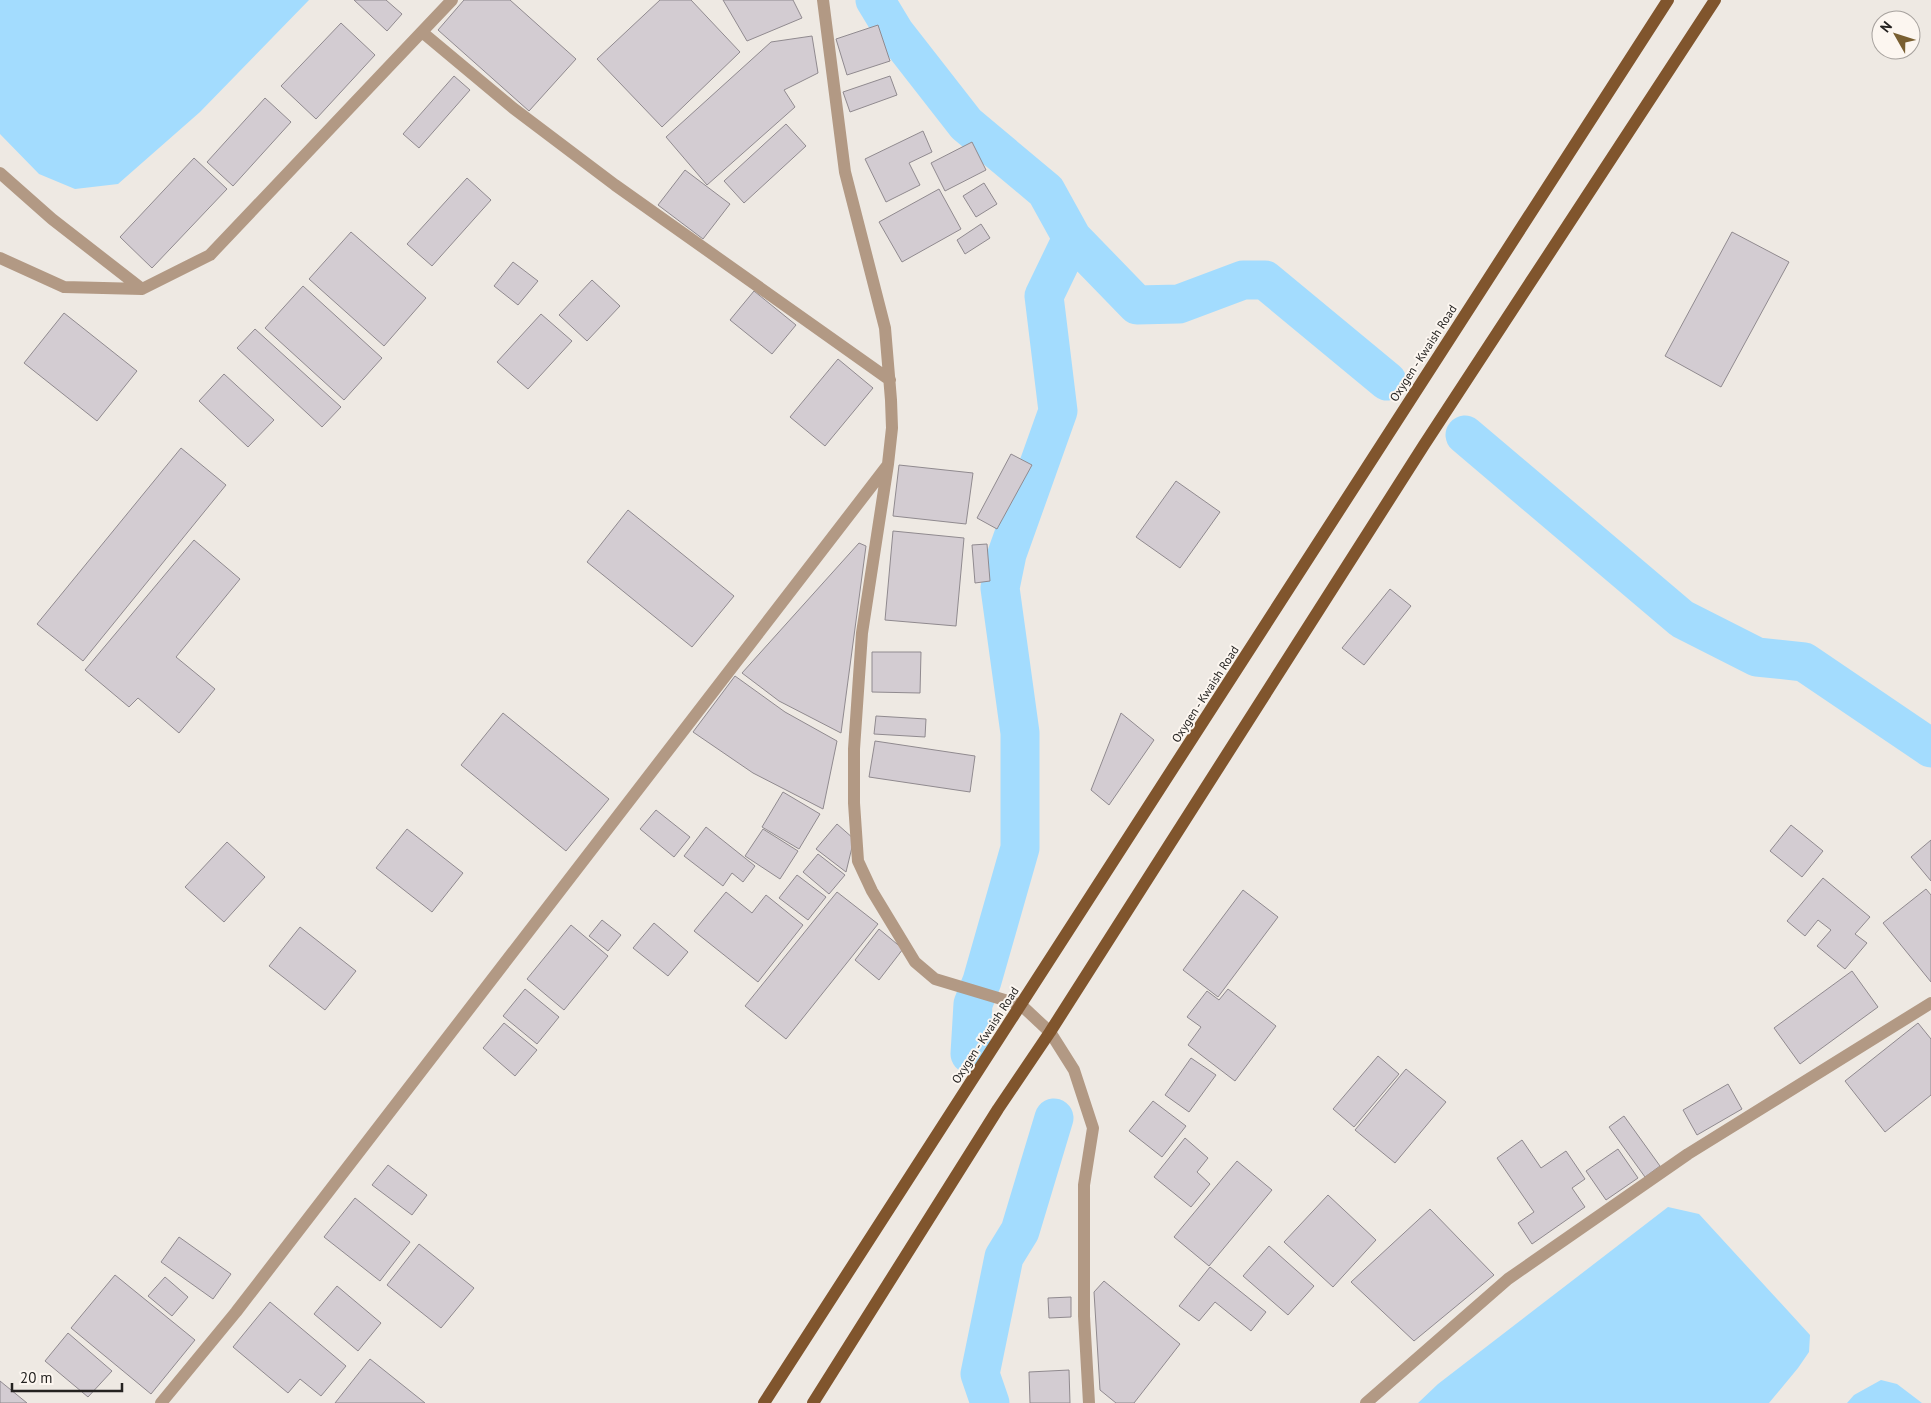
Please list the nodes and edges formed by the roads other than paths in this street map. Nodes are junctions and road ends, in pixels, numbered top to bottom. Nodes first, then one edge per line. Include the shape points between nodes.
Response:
1 (452, 0) edge
2 (824, 0) edge
3 (1668, 0) edge
4 (1715, 0) edge
5 (422, 32) junction
6 (0, 173) edge
7 (0, 258) edge
8 (142, 289) junction
9 (890, 380) junction
10 (888, 464) junction
11 (1015, 1003) junction
12 (1931, 1003) edge
13 (1050, 1032) junction
14 (161, 1403) edge
15 (764, 1403) edge
16 (813, 1403) edge
17 (1089, 1403) edge
18 (1366, 1403) edge

1 - 5 street
2 - 9 street via 845,172 885,328
3 - 11 main road, Oxygen - Kwaish Road
4 - 13 main road via 1424,446
5 - 8 street via 210,255
5 - 9 street via 513,108 615,185
6 - 8 street via 52,219
7 - 8 street via 64,286
9 - 10 street via 892,428
10 - 11 street via 862,633 854,749 858,861 915,962 935,979
10 - 14 street via 242,1304
11 - 13 street
11 - 15 main road, Oxygen - Kwaish Road
12 - 18 street via 1688,1154 1508,1279
13 - 16 main road
13 - 17 street via 1074,1070 1093,1128 1084,1185 1084,1316

